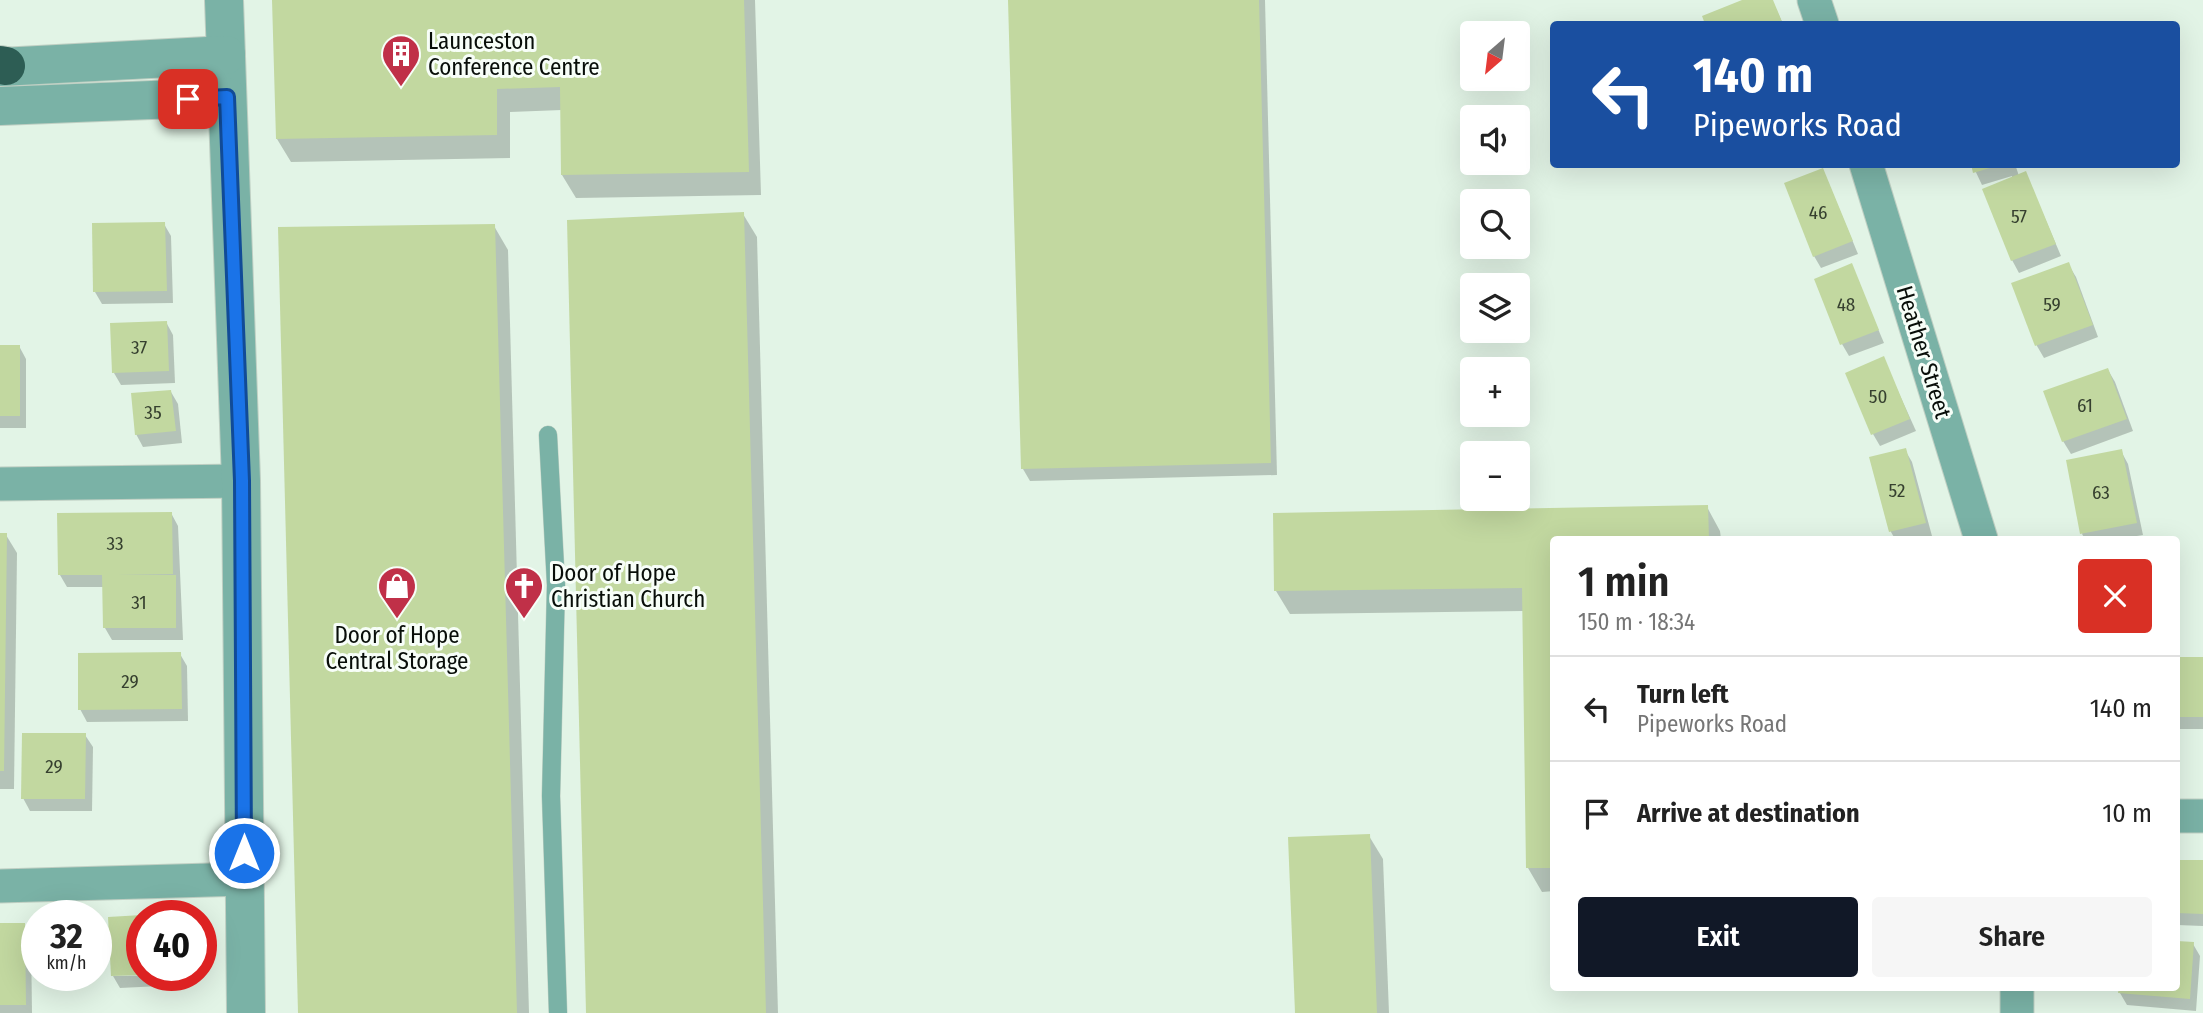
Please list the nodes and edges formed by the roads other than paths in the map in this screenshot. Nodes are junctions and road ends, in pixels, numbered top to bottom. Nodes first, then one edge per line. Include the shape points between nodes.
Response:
1 (225, 0) edge
2 (1814, 0) edge
3 (1821, 21) edge
4 (226, 55) junction
5 (2, 66) edge
6 (227, 97) junction
7 (0, 106) edge
8 (1867, 168) edge
9 (548, 435) dead end
10 (242, 481) junction
11 (0, 484) edge
12 (1980, 536) edge
13 (2180, 816) edge
14 (2203, 816) edge
15 (245, 879) junction
16 (0, 886) edge
17 (2017, 991) edge
18 (246, 1013) edge
19 (558, 1013) edge
20 (2017, 1013) edge

1 - 4 street
2 - 3 street
4 - 5 street
4 - 6 street
6 - 7 street
6 - 10 street
8 - 12 street, Heather Street
9 - 19 lane via 556,585 551,796
10 - 11 street
10 - 15 street
13 - 14 street
15 - 16 street
15 - 18 street
17 - 20 street

